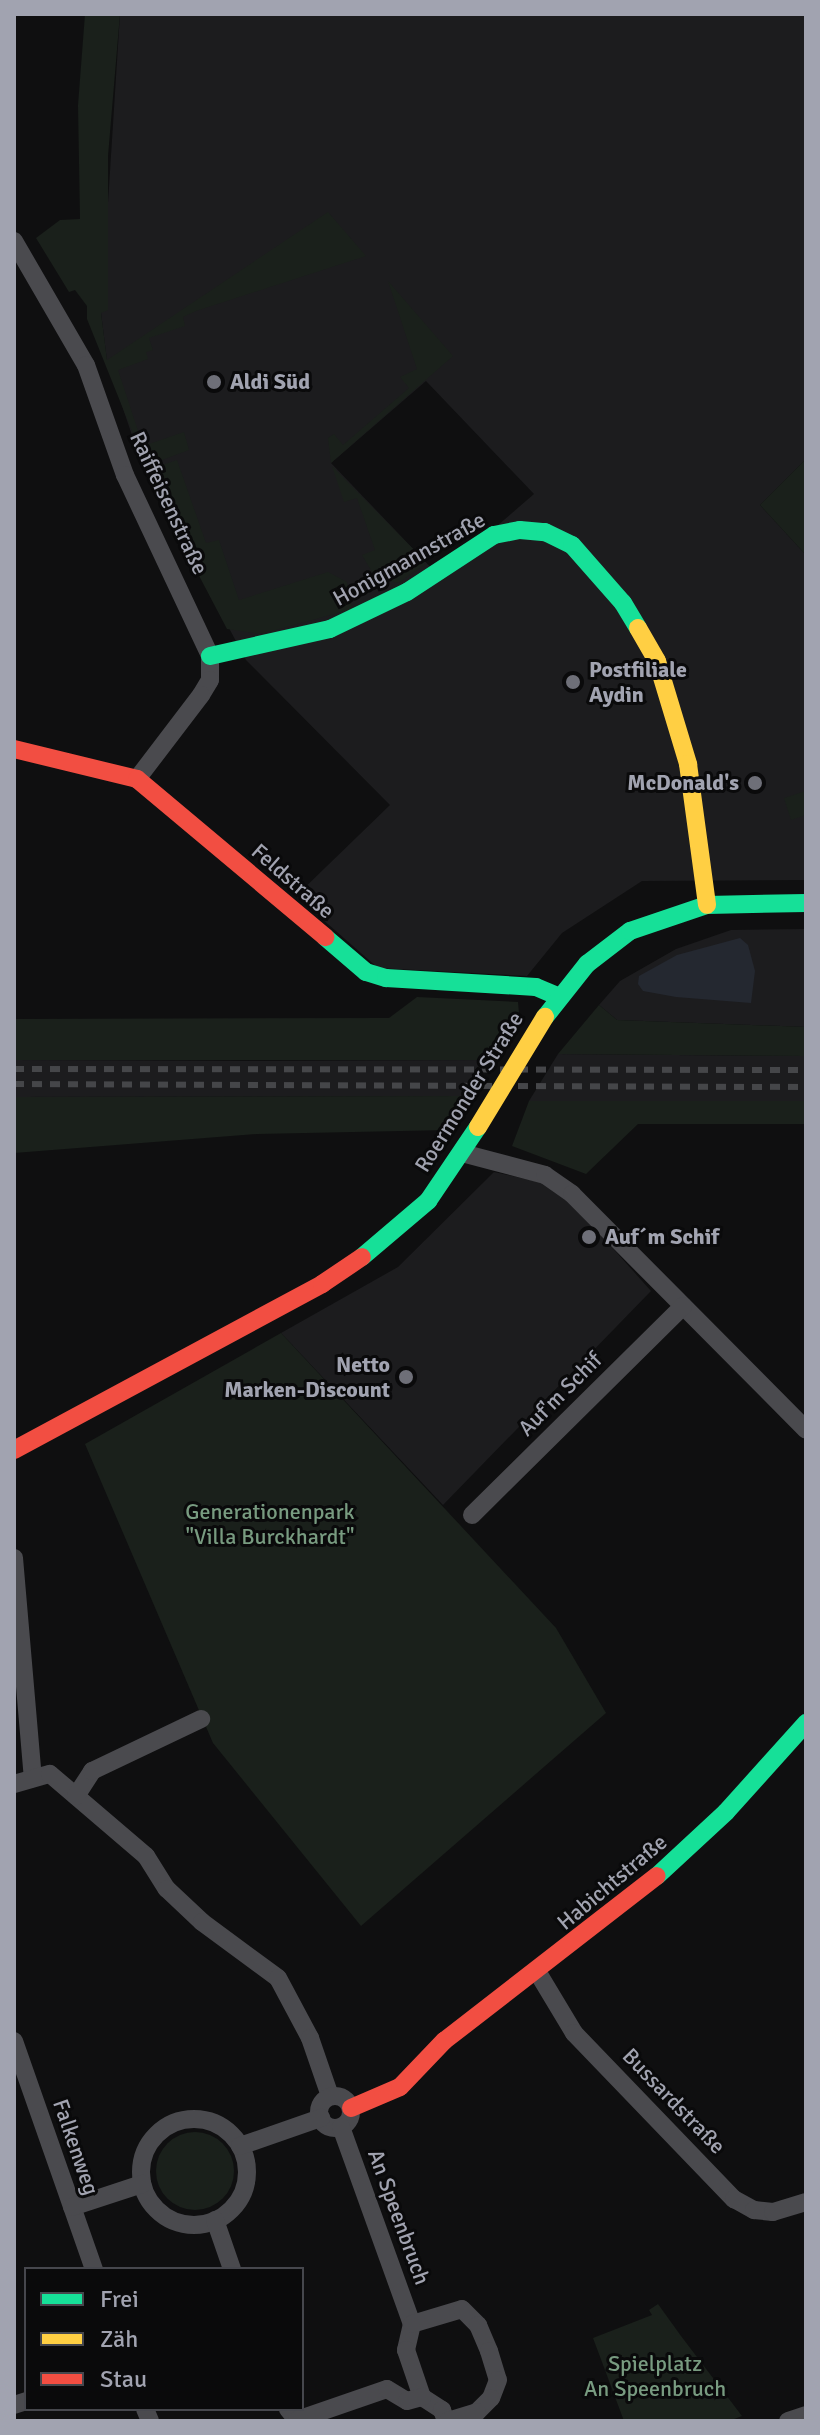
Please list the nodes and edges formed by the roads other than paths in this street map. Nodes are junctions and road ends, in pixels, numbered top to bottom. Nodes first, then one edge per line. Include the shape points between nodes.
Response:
1 (14, 241) edge
2 (210, 656) junction
3 (14, 749) edge
4 (137, 779) junction
5 (806, 903) edge
6 (707, 905) junction
7 (560, 997) junction
8 (462, 1153) junction
9 (683, 1306) junction
10 (806, 1430) edge
11 (14, 1450) edge
12 (472, 1515) dead end
13 (14, 1558) edge
14 (201, 1719) dead end
15 (806, 1723) edge
16 (33, 1778) junction
17 (14, 1784) edge
18 (76, 1796) junction
19 (538, 1973) junction
20 (14, 2041) edge
21 (330, 2096) junction
22 (351, 2108) junction
23 (321, 2118) junction
24 (341, 2127) junction
25 (240, 2146) junction
26 (142, 2184) junction
27 (806, 2202) edge
28 (72, 2207) junction
29 (215, 2220) junction
30 (93, 2267) edge
31 (231, 2267) edge
32 (412, 2324) junction
33 (422, 2397) junction
34 (290, 2411) edge
35 (806, 2415) edge
36 (447, 2421) edge
37 (788, 2421) edge

1 - 2 street, Raiffeisenstraße via 86,365 125,475
2 - 4 street via 210,680
2 - 6 street, Honigmannstraße via 330,629 407,592 494,535 545,532 572,545 623,603 657,661 688,764
3 - 4 street, Feldstraße
4 - 7 street, Feldstraße via 366,972 536,987
5 - 6 street, Roermonder Straße
6 - 7 street, Roermonder Straße via 630,931 600,951
7 - 8 street, Roermonder Straße, bridge
8 - 9 street via 545,1175 572,1194
8 - 11 street, Roermonder Straße via 428,1201 391,1237 322,1284
9 - 10 street
9 - 12 street, Auf'm Schif
13 - 16 street
14 - 18 street via 92,1771
15 - 19 street, Habichtstraße via 685,1854
16 - 17 street
16 - 18 street via 50,1774
18 - 21 street via 146,1856 167,1889 202,1922 278,1978 310,2038
19 - 22 street, Habichtstraße via 444,2041 400,2087
19 - 27 street, Bussardstraße via 574,2033 734,2199 754,2210 773,2212
20 - 28 street, Falkenweg
21 - 22 street via 345,2099
21 - 23 street via 319,2108
22 - 24 street
23 - 24 street
23 - 25 street
24 - 32 street, An Speenbruch
25 - 26 street via 233,2131 219,2124 194,2117 177,2122 155,2134 147,2146
25 - 29 street via 245,2188 234,2208
26 - 28 street
26 - 29 street via 156,2210 174,2221 192,2228
28 - 30 street, Falkenweg
29 - 31 street
32 - 33 street, An Speenbruch via 406,2350
32 - 36 street, An Speenbruch via 462,2309 478,2325 489,2351 498,2380 491,2398 477,2412
33 - 34 street via 407,2401 387,2389 297,2420
33 - 36 street, An Speenbruch via 442,2410
35 - 37 street

